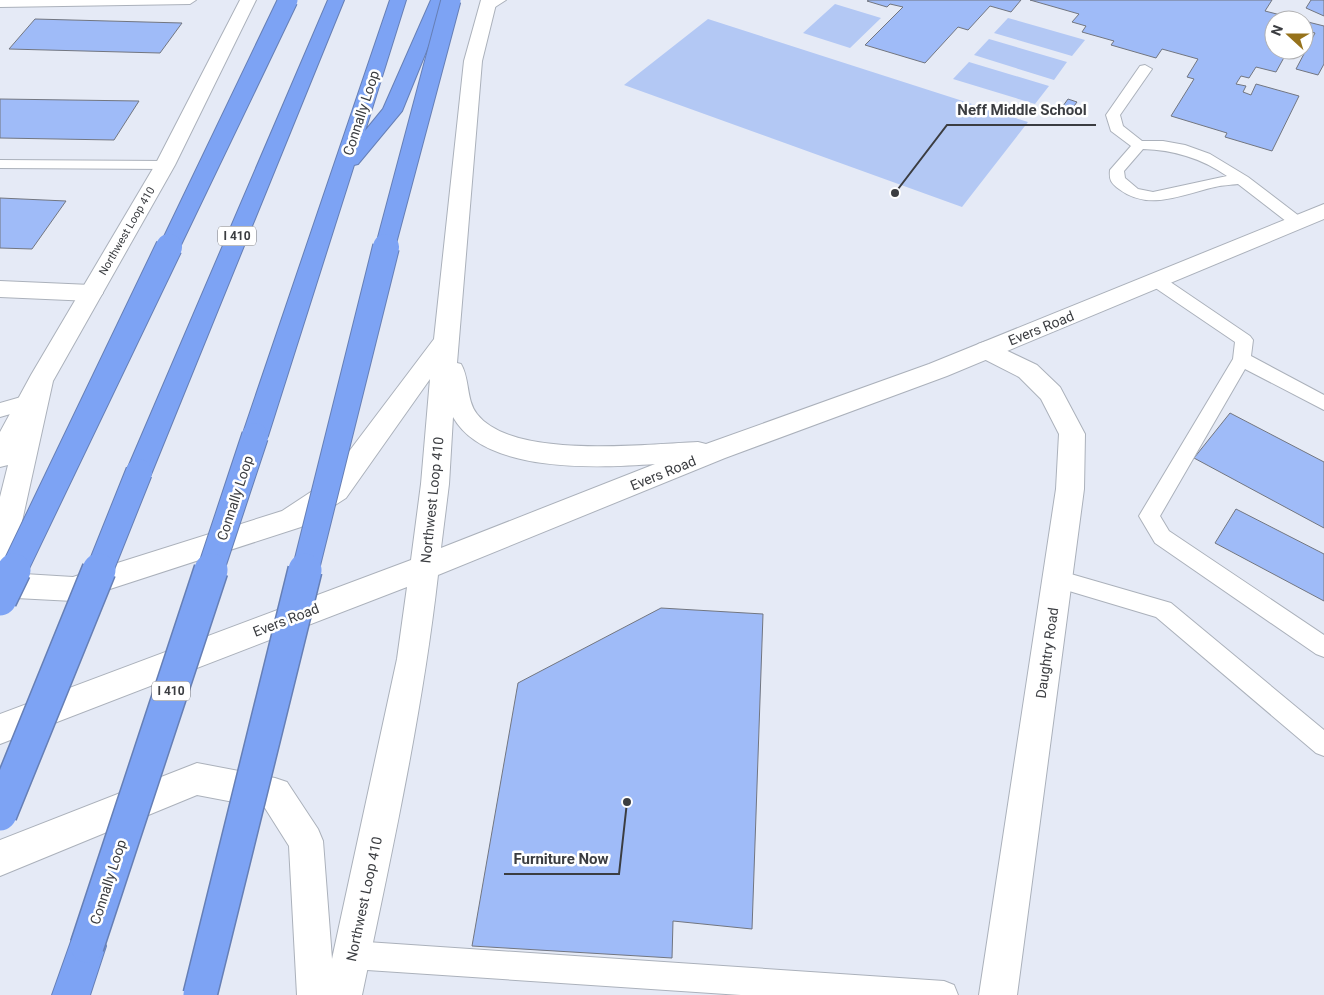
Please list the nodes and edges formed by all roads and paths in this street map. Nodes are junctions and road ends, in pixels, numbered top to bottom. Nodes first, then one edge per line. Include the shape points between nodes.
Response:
1 (190, 0) edge
2 (248, 0) edge
3 (288, 0) edge
4 (336, 0) edge
5 (398, 0) edge
6 (439, 0) edge
7 (451, 0) edge
8 (492, 2) edge
9 (4, 4) edge
10 (1146, 69) dead end
11 (1139, 145) junction
12 (0, 164) edge
13 (165, 166) junction
14 (342, 170) junction
15 (1240, 179) junction
16 (1324, 211) edge
17 (1297, 222) junction
18 (1157, 281) junction
19 (0, 289) edge
20 (91, 293) junction
21 (446, 340) junction
22 (987, 350) junction
23 (1242, 360) junction
24 (34, 392) junction
25 (1324, 403) edge
26 (0, 410) edge
27 (716, 451) junction
28 (0, 457) edge
29 (426, 567) junction
30 (1057, 579) junction
31 (0, 599) edge
32 (1324, 647) edge
33 (0, 729) edge
34 (1324, 745) edge
35 (0, 814) edge
36 (0, 858) edge
37 (352, 955) junction
38 (71, 995) edge
39 (200, 995) edge
40 (316, 995) edge
41 (343, 995) edge
42 (944, 995) edge
43 (998, 995) edge

1 - 9 lane
2 - 13 main road, Northwest Loop 410
3 - 31 highway, bridge
4 - 35 highway, I 410, bridge
5 - 14 highway, Connally Loop / I 410
6 - 14 highway via 392,111
7 - 39 highway, bridge via 387,241
8 - 21 main road, Northwest Loop 410 via 473,61
10 - 11 lane via 1113,116 1116,128
11 - 15 lane via 1160,144 1195,152 1230,170
11 - 15 lane via 1118,170 1117,180 1133,192 1153,197
12 - 13 lane
13 - 20 main road, Northwest Loop 410
14 - 38 highway, Connally Loop / I 410, bridge
15 - 17 lane
16 - 17 main road, Evers Road
17 - 18 main road, Evers Road
18 - 22 main road, Evers Road
18 - 23 lane via 1244,340
19 - 20 main road
20 - 24 main road, Northwest Loop 410
21 - 24 main road via 336,490 292,519 73,590 16,586 2,562 4,535
21 - 27 main road via 460,406 473,427 502,443 517,449 560,456
21 - 29 main road, Northwest Loop 410
22 - 27 main road, Evers Road
22 - 30 main road, Daughtry Road via 1028,371 1051,393 1072,434 1070,489
23 - 25 lane
23 - 32 lane via 1149,516 1162,537
24 - 26 lane
24 - 28 main road, Northwest Loop 410
27 - 29 main road, Evers Road
29 - 33 main road, Evers Road
29 - 37 main road, Northwest Loop 410 via 412,659
30 - 34 lane via 1163,610
30 - 43 main road, Daughtry Road
36 - 40 main road via 197,779 275,794 306,840
37 - 41 main road, Northwest Loop 410
37 - 42 lane

